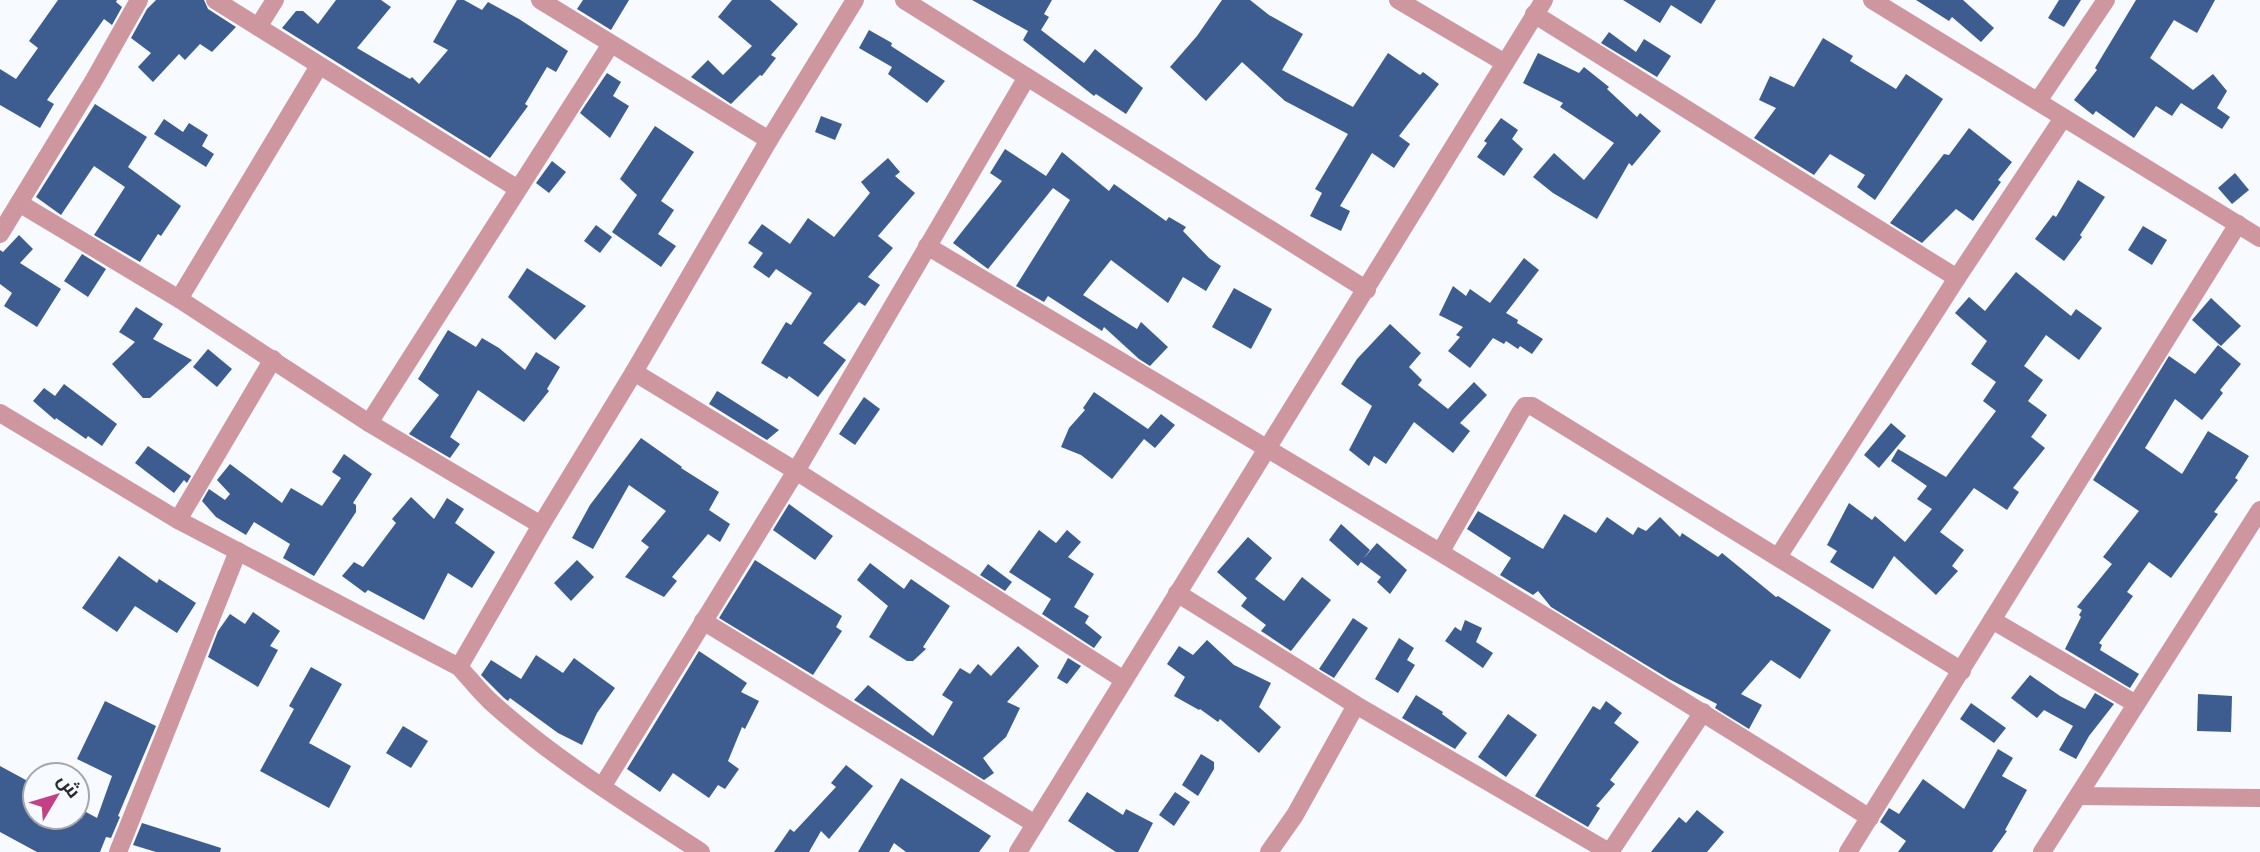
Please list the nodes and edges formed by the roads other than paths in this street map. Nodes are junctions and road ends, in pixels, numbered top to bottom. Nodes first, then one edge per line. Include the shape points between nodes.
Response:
1 (139, 0) edge
2 (215, 0) edge
3 (275, 0) edge
4 (540, 0) edge
5 (856, 0) edge
6 (904, 0) edge
7 (1398, 0) edge
8 (1872, 0) edge
9 (2106, 0) edge
10 (1539, 7) edge
11 (258, 27) junction
12 (611, 44) junction
13 (1505, 64) junction
14 (319, 66) junction
15 (1027, 77) junction
16 (2038, 101) junction
17 (2063, 118) junction
18 (769, 139) junction
19 (519, 189) junction
20 (19, 203) junction
21 (2238, 224) junction
22 (0, 234) edge
23 (2260, 237) edge
24 (927, 246) junction
25 (1957, 278) junction
26 (1367, 290) junction
27 (179, 299) junction
28 (273, 359) junction
29 (634, 372) junction
30 (0, 414) edge
31 (369, 423) junction
32 (1268, 449) junction
33 (796, 471) junction
34 (2260, 510) edge
35 (177, 520) junction
36 (541, 524) junction
37 (238, 551) junction
38 (1441, 551) junction
39 (1778, 557) junction
40 (1177, 593) junction
41 (1992, 620) junction
42 (703, 621) junction
43 (459, 667) junction
44 (1962, 671) junction
45 (1124, 680) junction
46 (2136, 704) junction
47 (1356, 705) junction
48 (1703, 712) junction
49 (602, 787) junction
50 (2078, 796) junction
51 (2260, 798) edge
52 (1870, 818) junction
53 (1035, 824) junction
54 (118, 852) edge
55 (701, 852) edge
56 (1018, 852) edge
57 (1269, 852) edge
58 (1610, 852) edge
59 (1848, 852) edge
60 (2042, 852) edge

1 - 20 street
2 - 11 street
3 - 11 street
4 - 12 street
5 - 18 street
6 - 15 street
7 - 13 street
8 - 16 street
9 - 16 street
10 - 13 street
10 - 25 street
11 - 14 street
12 - 18 street
12 - 19 street
13 - 26 street
14 - 19 street
14 - 27 street
15 - 24 street
15 - 26 street
16 - 17 street
17 - 21 street
17 - 25 street
18 - 29 street
19 - 31 street
20 - 22 street
20 - 27 street
21 - 23 street
21 - 41 street
24 - 32 street
24 - 33 street
25 - 39 street
26 - 32 street
27 - 28 street
28 - 31 street
28 - 35 street
29 - 33 street
29 - 36 street
30 - 35 street
31 - 36 street
32 - 38 street
32 - 40 street
33 - 42 street
33 - 45 street
34 - 46 street
35 - 37 street
36 - 43 street
37 - 43 street
37 - 54 street
38 - 39 street via 1520,413 1525,406 1532,406
38 - 48 street
39 - 44 street
40 - 45 street
40 - 47 street
41 - 44 street
41 - 46 street
42 - 49 street
42 - 53 street
43 - 49 street via 489,701
44 - 52 street
45 - 53 street
46 - 50 street
47 - 57 street via 1295,815
47 - 58 street
48 - 52 street
48 - 58 street
49 - 55 street
50 - 51 street
50 - 60 street
52 - 59 street
53 - 56 street

